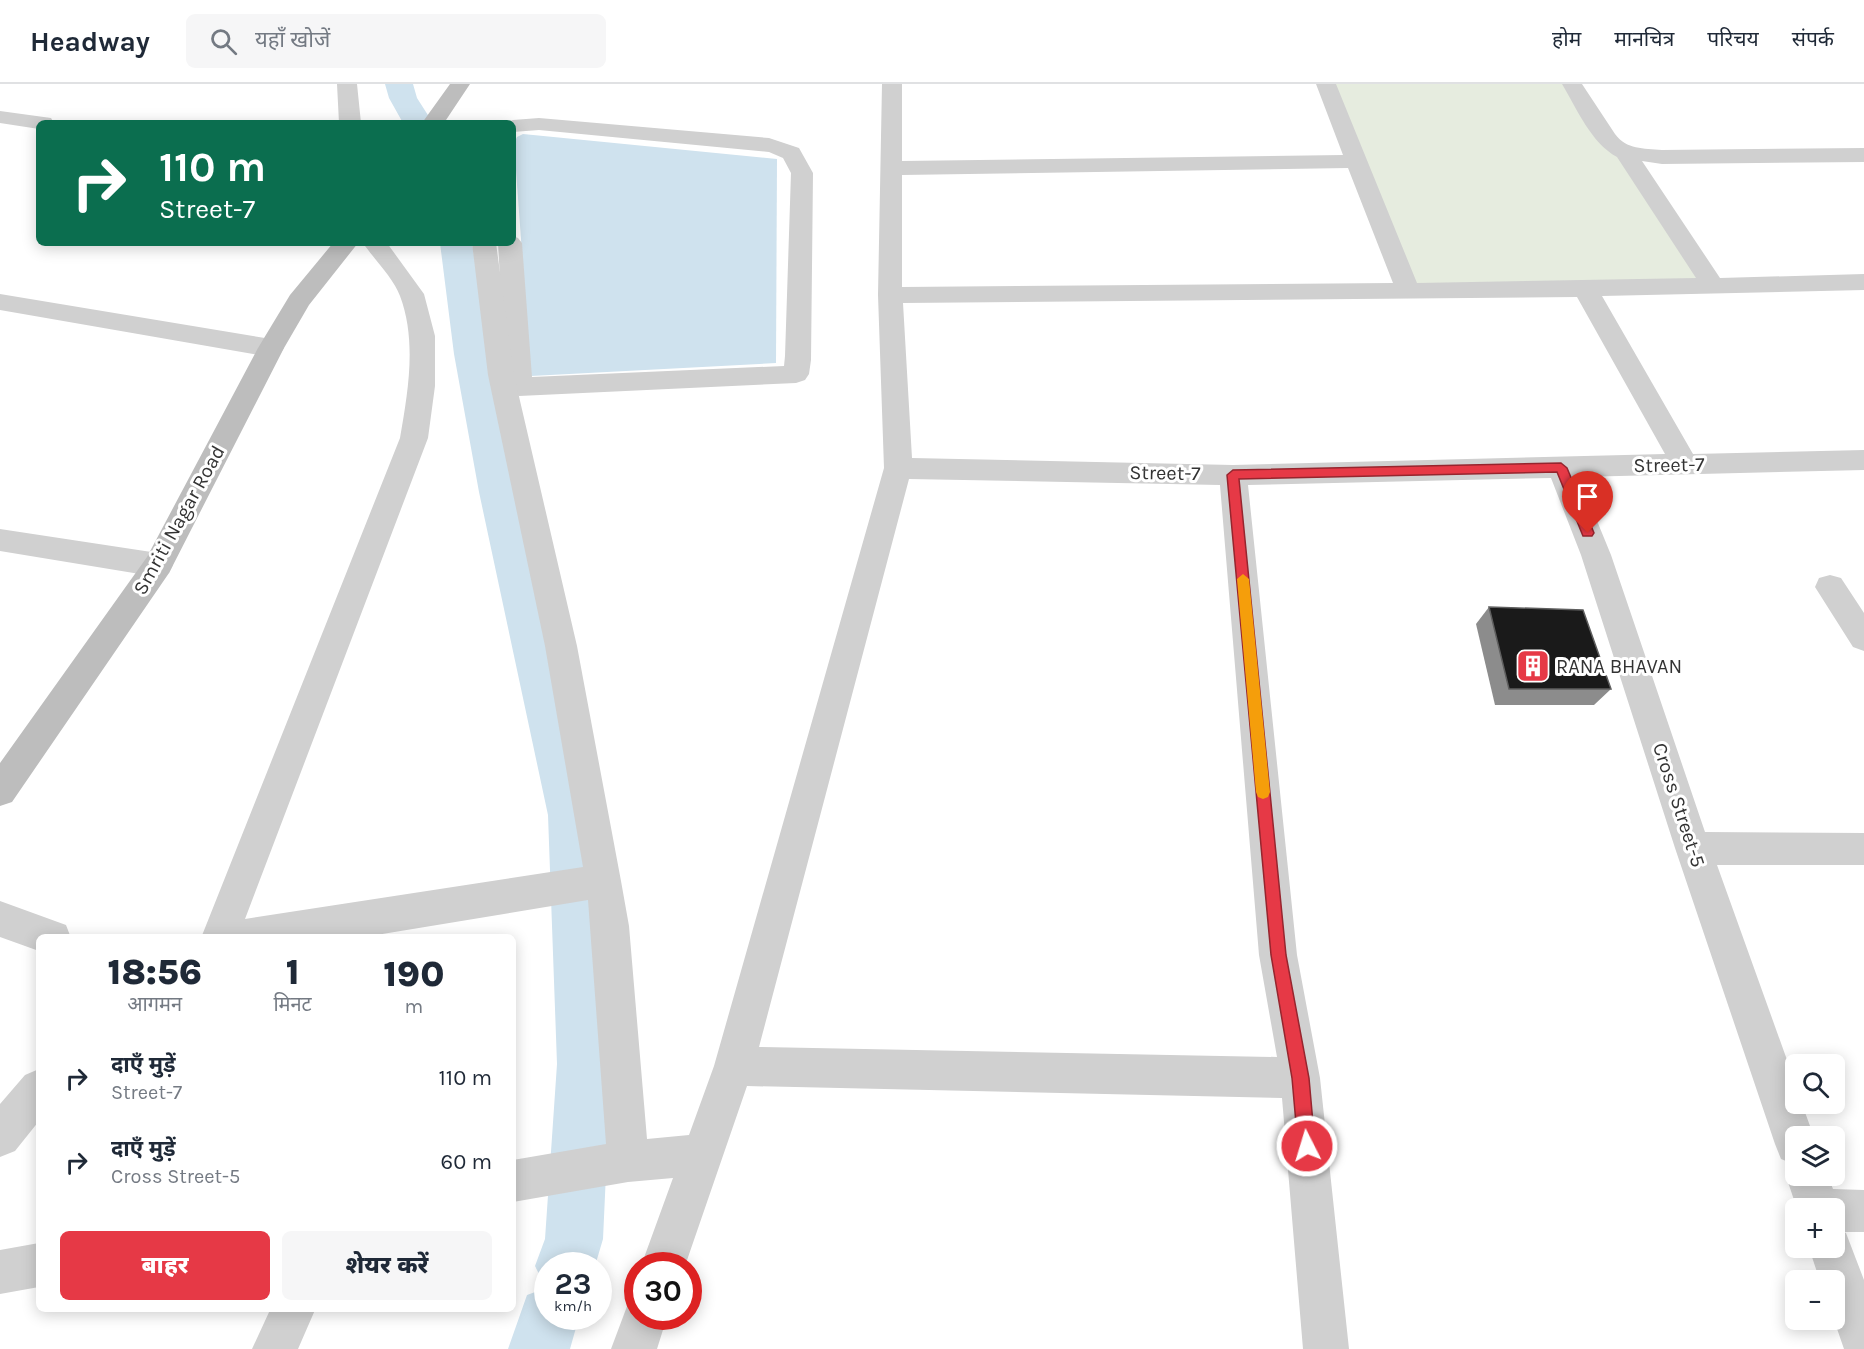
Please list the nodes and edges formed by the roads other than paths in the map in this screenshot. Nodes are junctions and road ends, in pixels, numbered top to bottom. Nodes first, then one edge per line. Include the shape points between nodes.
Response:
1 (347, 84) edge
2 (460, 84) edge
3 (892, 84) edge
4 (1326, 84) edge
5 (1572, 84) edge
6 (0, 117) edge
7 (350, 120) edge
8 (435, 120) edge
9 (36, 122) edge
10 (516, 126) edge
11 (1625, 153) junction
12 (1864, 155) edge
13 (1358, 161) junction
14 (891, 168) junction
15 (344, 246) edge
16 (377, 246) edge
17 (484, 246) edge
18 (510, 246) edge
19 (1864, 282) edge
20 (1713, 286) junction
21 (1585, 289) junction
22 (1408, 290) junction
23 (890, 295) junction
24 (0, 302) edge
25 (272, 348) junction
26 (1864, 460) edge
27 (1685, 465) junction
28 (898, 468) junction
29 (1561, 468) junction
30 (1233, 475) junction
31 (0, 540) edge
32 (158, 566) junction
33 (1830, 587) dead end
34 (1864, 638) edge
35 (0, 791) edge
36 (1694, 848) junction
37 (1864, 849) edge
38 (603, 881) junction
39 (0, 919) edge
40 (42, 934) edge
41 (221, 934) edge
42 (267, 934) edge
43 (734, 1066) junction
44 (1300, 1078) junction
45 (36, 1093) edge
46 (1790, 1126) edge
47 (0, 1136) edge
48 (703, 1155) junction
49 (627, 1161) junction
50 (516, 1180) edge
51 (1845, 1210) edge
52 (1864, 1211) edge
53 (668, 1252) edge
54 (1835, 1258) edge
55 (36, 1266) edge
56 (0, 1272) edge
57 (292, 1312) edge
58 (641, 1330) edge
59 (1864, 1343) edge
60 (275, 1349) edge
61 (634, 1349) edge
62 (1326, 1349) edge

1 - 7 street
2 - 8 main road
3 - 14 street
4 - 13 street
5 - 11 street via 1606,137
6 - 9 street
10 - 18 street via 539,124 789,150 797,158 802,173 796,374 519,387
11 - 12 street via 1662,157
11 - 20 street
13 - 14 street
13 - 22 street
14 - 23 street
15 - 25 main road, Smriti Nagar Road via 299,301
16 - 41 street via 412,294 422,336 422,386 414,438
17 - 38 street via 501,375 561,646
19 - 20 street
20 - 21 street
21 - 22 street
21 - 27 street
22 - 23 street
23 - 28 street
24 - 25 street
25 - 32 main road, Smriti Nagar Road
26 - 27 street, Street-7
27 - 29 street, Street-7
28 - 30 street, Street-7
28 - 43 street
29 - 30 street, Street-7
29 - 36 street, Cross Street-5 via 1596,555
30 - 44 street via 1278,955
31 - 32 street
32 - 35 main road, Smriti Nagar Road
33 - 34 street
36 - 37 street
36 - 46 street, Cross Street-5
38 - 42 street
38 - 49 street via 610,926
39 - 40 street
43 - 44 street
43 - 48 street
44 - 62 street
45 - 47 street
48 - 49 street
48 - 53 street
49 - 50 street
51 - 52 street
54 - 59 street
55 - 56 street
57 - 60 street
58 - 61 street

